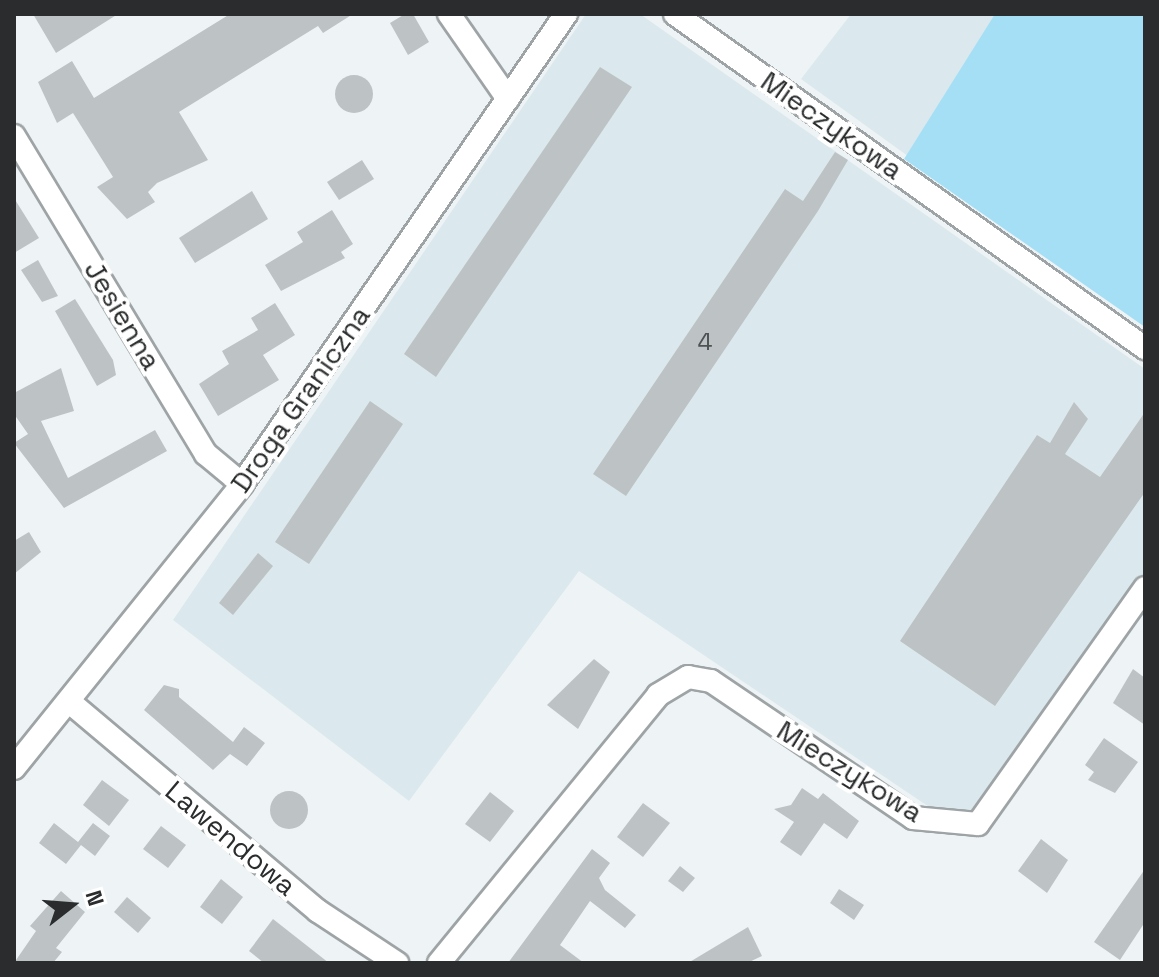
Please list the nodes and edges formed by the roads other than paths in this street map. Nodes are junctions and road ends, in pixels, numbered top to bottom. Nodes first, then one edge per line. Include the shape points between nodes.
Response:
1 (449, 14) edge
2 (566, 14) edge
3 (675, 14) edge
4 (508, 99) junction
5 (14, 136) edge
6 (1145, 348) edge
7 (242, 484) junction
8 (1145, 588) edge
9 (72, 704) junction
10 (14, 768) edge
11 (397, 963) edge
12 (439, 963) edge

1 - 4 street
2 - 4 street, Droga Graniczna
3 - 6 street, Mieczykowa
4 - 7 street, Droga Graniczna
5 - 7 street, Jesienna via 206,454
7 - 9 street, Droga Graniczna
8 - 12 street, Mieczykowa via 978,824 913,818 711,681 688,677 658,695
9 - 10 street, Droga Graniczna
9 - 11 street, Lawendowa via 318,911

